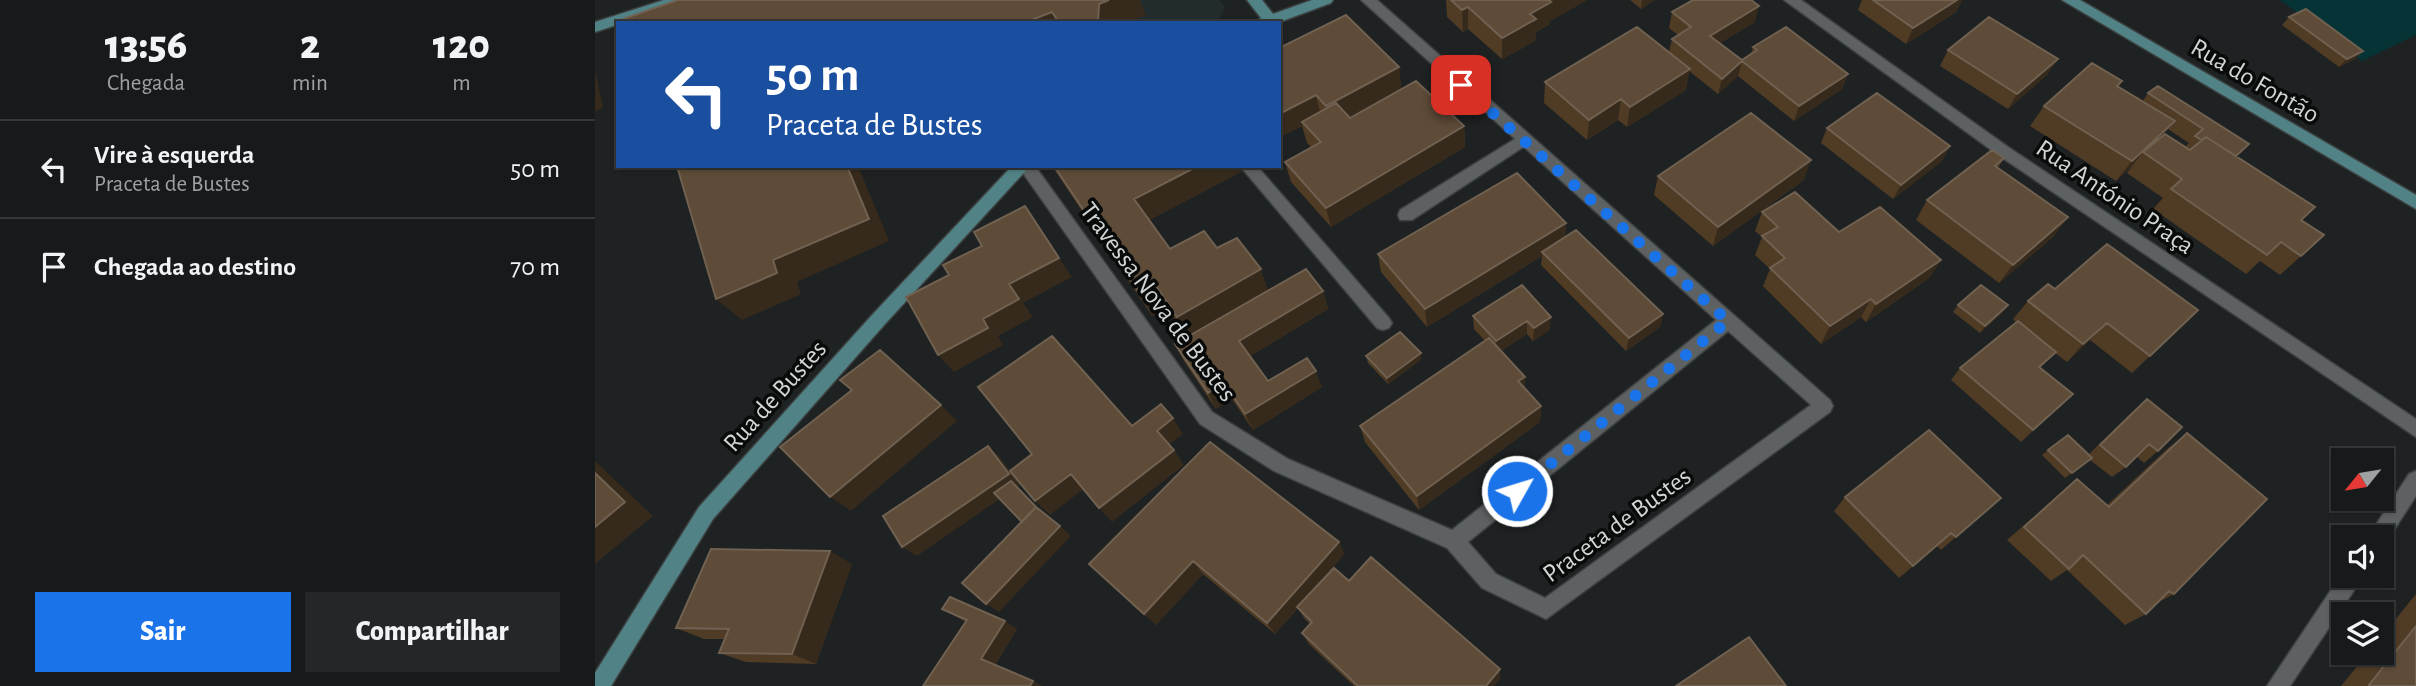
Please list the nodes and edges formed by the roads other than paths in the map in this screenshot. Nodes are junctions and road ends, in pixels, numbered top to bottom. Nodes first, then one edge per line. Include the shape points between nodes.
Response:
1 (679, 0) edge
2 (1254, 0) edge
3 (1326, 0) edge
4 (1368, 0) edge
5 (1791, 0) edge
6 (2069, 0) edge
7 (1266, 21) edge
8 (595, 27) edge
9 (1523, 141) junction
10 (1022, 168) edge
11 (1025, 168) edge
12 (1250, 168) edge
13 (2416, 203) edge
14 (1406, 215) dead end
15 (1728, 321) junction
16 (1383, 323) dead end
17 (2416, 429) edge
18 (2416, 480) edge
19 (2386, 525) edge
20 (1454, 541) junction
21 (2344, 588) edge
22 (599, 686) edge
23 (2278, 686) edge

1 - 8 main road
2 - 7 main road
3 - 7 main road
4 - 9 street, Praceta de Bustes
5 - 17 street, Rua António Praça via 2006,153
6 - 13 main road, Rua do Fontão
9 - 14 street
9 - 15 street, Praceta de Bustes
10 - 22 main road, Rua de Bustes via 879,319 706,513
11 - 20 street, Travessa Nova de Bustes via 1206,418 1281,465
12 - 16 street
15 - 20 street
15 - 20 street, Praceta de Bustes via 1824,406 1546,609 1489,582
18 - 19 street
21 - 23 street

